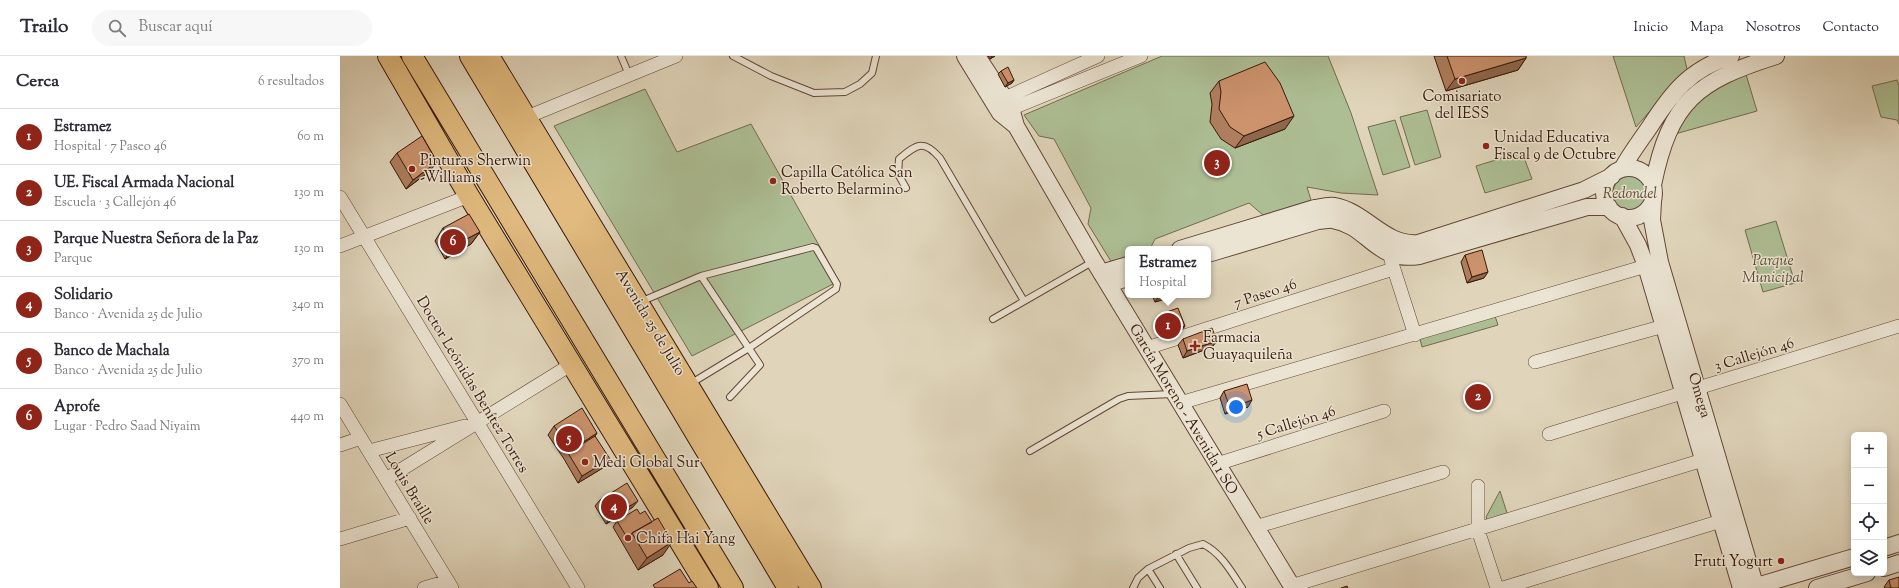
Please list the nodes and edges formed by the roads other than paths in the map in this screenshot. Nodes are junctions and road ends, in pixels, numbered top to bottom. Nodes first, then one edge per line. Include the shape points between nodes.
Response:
1 (412, 56) edge
2 (470, 56) edge
3 (489, 56) edge
4 (621, 56) edge
5 (676, 56) edge
6 (733, 56) edge
7 (876, 56) edge
8 (965, 56) edge
9 (977, 56) edge
10 (1098, 56) edge
11 (1141, 56) edge
12 (1731, 56) edge
13 (1776, 56) edge
14 (391, 59) edge
15 (1080, 59) edge
16 (629, 75) junction
17 (1002, 106) junction
18 (527, 117) junction
19 (528, 154) junction
20 (1617, 172) junction
21 (1653, 185) junction
22 (906, 188) dead end
23 (469, 196) junction
24 (340, 197) edge
25 (1653, 201) junction
26 (1609, 207) junction
27 (1622, 216) junction
28 (590, 221) junction
29 (486, 223) junction
30 (364, 237) junction
31 (340, 246) edge
32 (1190, 246) edge
33 (1211, 253) edge
34 (1391, 262) junction
35 (1125, 266) edge
36 (1646, 266) junction
37 (1101, 273) junction
38 (701, 276) junction
39 (1125, 277) edge
40 (549, 285) junction
41 (1024, 301) junction
42 (639, 303) junction
43 (577, 316) dead end
44 (993, 318) dead end
45 (1664, 326) junction
46 (1899, 326) edge
47 (1415, 335) junction
48 (749, 348) junction
49 (1147, 348) junction
50 (1535, 362) dead end
51 (572, 364) junction
52 (689, 385) junction
53 (1690, 390) junction
54 (730, 397) dead end
55 (1178, 399) junction
56 (340, 404) edge
57 (1384, 411) dead end
58 (478, 423) junction
59 (1549, 434) dead end
60 (361, 438) junction
61 (340, 445) edge
62 (1030, 450) dead end
63 (369, 451) junction
64 (1703, 460) junction
65 (1217, 464) junction
66 (741, 472) junction
67 (1443, 472) dead end
68 (386, 479) junction
69 (1478, 486) dead end
70 (687, 513) junction
71 (410, 518) junction
72 (1721, 521) junction
73 (748, 522) junction
74 (1255, 527) junction
75 (1478, 530) junction
76 (340, 539) edge
77 (1899, 543) edge
78 (1887, 547) edge
79 (1176, 554) junction
80 (1851, 558) edge
81 (1899, 563) edge
82 (1887, 567) edge
83 (1148, 569) junction
84 (1856, 576) edge
85 (704, 582) edge
86 (450, 584) edge
87 (1292, 587) edge
88 (1754, 587) edge
89 (424, 588) edge
90 (578, 588) edge
91 (733, 588) edge
92 (788, 588) edge
93 (811, 588) edge
94 (1133, 588) edge
95 (1160, 588) edge
96 (1197, 588) edge
97 (1242, 588) edge
98 (1497, 588) edge
99 (1503, 588) edge
100 (1741, 588) edge
101 (1817, 588) edge

1 - 40 main road
2 - 19 main road, Avenida 25 de Julio
3 - 18 main road, Avenida 25 de Julio
4 - 16 lane
5 - 16 street
6 - 7 lane via 771,76 814,93 845,92 860,84 872,73
8 - 17 street, García Moreno - Avenida 1 SO
9 - 17 street, García Moreno - Avenida 1 SO
10 - 15 street
11 - 17 street
12 - 20 street via 1715,61 1698,71 1679,87
13 - 21 street via 1722,76 1706,84 1690,98 1669,132
14 - 23 main road
15 - 17 street
16 - 18 street
17 - 37 street, García Moreno - Avenida 1 SO
18 - 28 main road, Avenida 25 de Julio
19 - 28 main road
19 - 73 main road, Avenida 25 de Julio
20 - 21 street via 1636,169 1644,172
20 - 26 street via 1607,182 1605,199
20 - 32 street via 1584,190 1418,242 1398,241 1361,216 1332,206 1315,208
21 - 25 street
22 - 41 lane via 898,174 899,159 915,148 924,145 931,148 944,165
23 - 29 main road
23 - 30 street
24 - 30 street, Doctor Leónidas Benítez Torres
25 - 27 street via 1644,213
25 - 53 street, Omega via 1652,220 1660,262
26 - 27 street
26 - 34 street via 1587,207 1420,256
27 - 36 street, Omega
28 - 42 main road, Avenida 25 de Julio
29 - 40 main road
29 - 51 main road
30 - 31 street
30 - 58 street, Doctor Leónidas Benítez Torres
33 - 34 street via 1318,221 1333,220 1354,230
34 - 47 street
34 - 49 street, 7 Paseo 46
35 - 37 street
36 - 45 street, Omega
36 - 47 street
37 - 39 street
37 - 41 lane
37 - 49 street, García Moreno - Avenida 1 SO
38 - 42 lane
38 - 48 lane
38 - 48 lane via 816,248 837,284 836,289
40 - 43 lane
40 - 70 main road
41 - 44 lane
42 - 52 main road, Avenida 25 de Julio
45 - 50 street
45 - 53 street, Omega
46 - 53 street, 3 Callejón 46
47 - 55 street
48 - 52 lane
48 - 54 lane via 760,365
49 - 55 street, García Moreno - Avenida 1 SO
51 - 58 street
51 - 85 main road
52 - 66 main road, Avenida 25 de Julio
53 - 59 street, 3 Callejón 46
53 - 64 street, Omega
53 - 88 street, Omega
55 - 62 lane via 1128,396 1119,399
55 - 65 street, García Moreno - Avenida 1 SO
56 - 60 street, Louis Braille
57 - 65 street, 5 Callejón 46
58 - 63 street
58 - 68 street
58 - 90 street, Doctor Leónidas Benítez Torres
60 - 61 street
60 - 63 street, Louis Braille
63 - 68 street, Louis Braille
64 - 72 street, Omega
64 - 75 street
65 - 74 street, García Moreno - Avenida 1 SO
66 - 73 main road
66 - 93 main road, Avenida 25 de Julio
67 - 74 street
68 - 71 street, Louis Braille
69 - 75 street
70 - 85 main road
70 - 91 main road
71 - 76 street
71 - 86 street, Louis Braille
72 - 99 street
72 - 100 street, Omega
73 - 92 main road, Avenida 25 de Julio
74 - 87 street, García Moreno - Avenida 1 SO
75 - 87 street
75 - 98 street
77 - 78 street
79 - 83 lane
79 - 96 lane
79 - 97 lane via 1203,544 1211,548 1221,557
80 - 88 street
81 - 82 street
83 - 94 lane via 1138,578
83 - 95 lane
84 - 101 street
86 - 89 street

